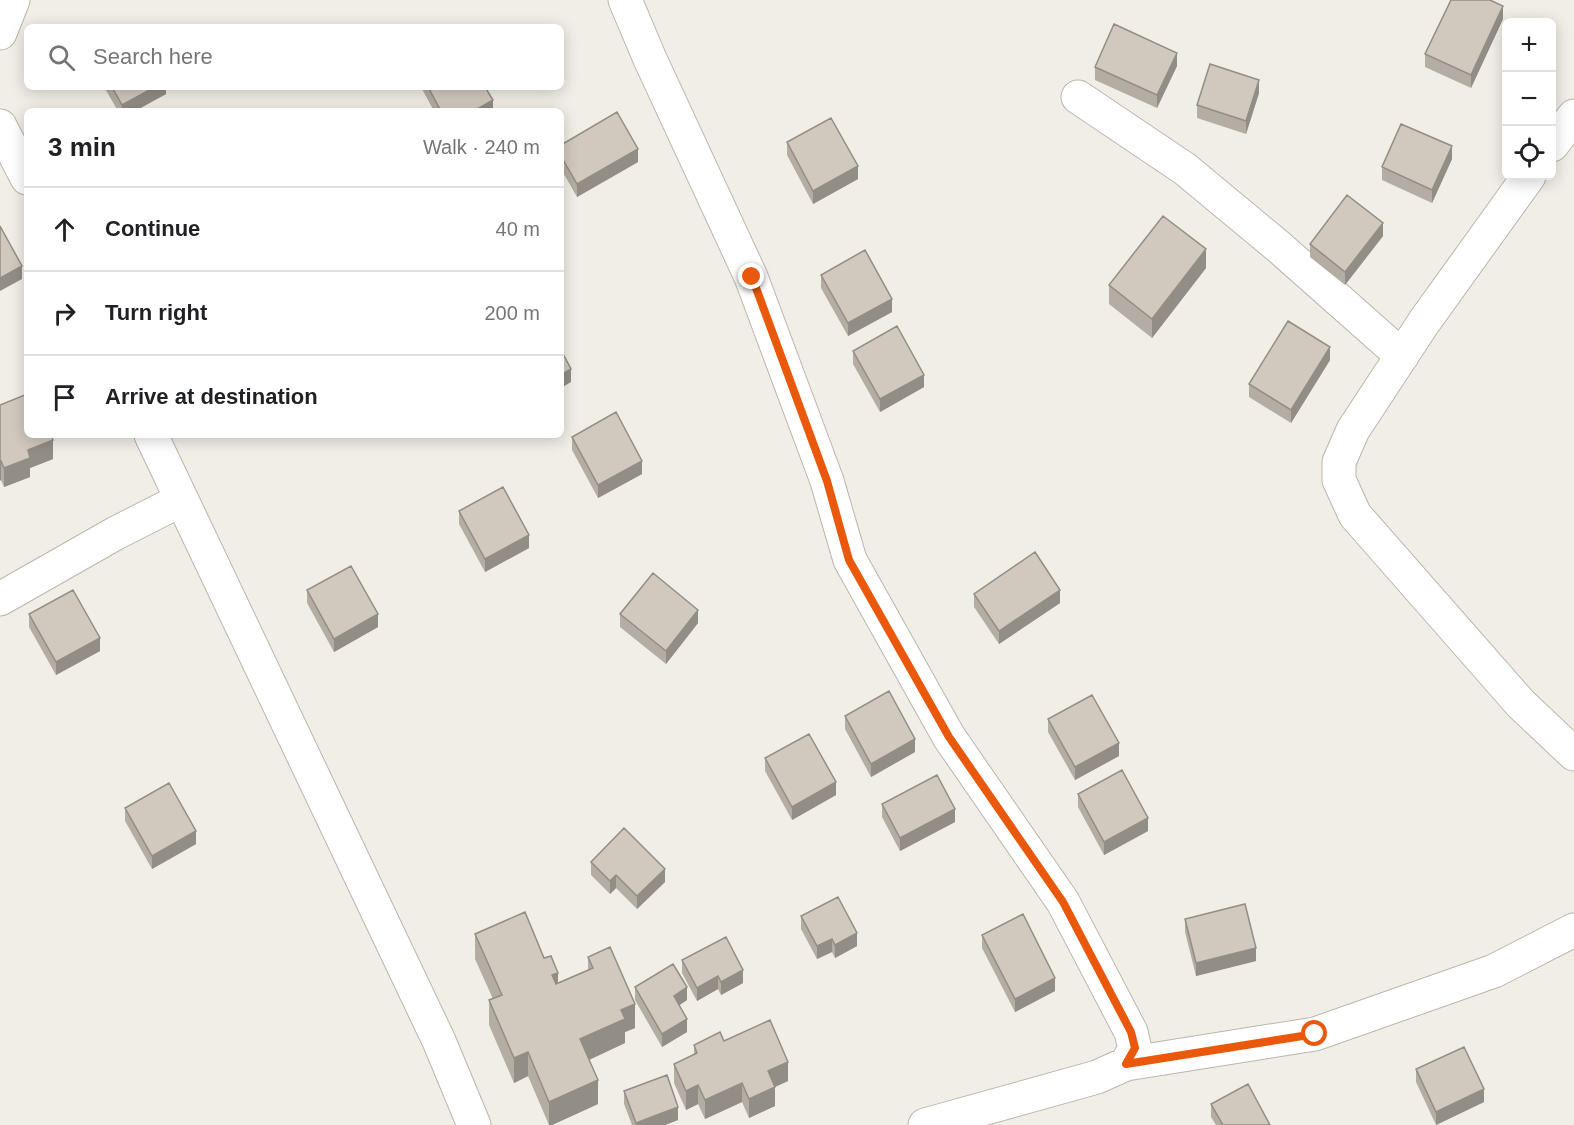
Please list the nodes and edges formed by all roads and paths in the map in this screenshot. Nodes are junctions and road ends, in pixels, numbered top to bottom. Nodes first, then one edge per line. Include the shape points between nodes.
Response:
1 (13, 0) edge
2 (625, 0) edge
3 (0, 33) edge
4 (1078, 97) dead end
5 (1574, 116) edge
6 (0, 126) edge
7 (1556, 139) edge
8 (24, 172) edge
9 (1526, 180) edge
10 (1402, 356) junction
11 (153, 438) edge
12 (181, 500) junction
13 (0, 599) edge
14 (1574, 754) edge
15 (1574, 930) edge
16 (1126, 1064) junction
17 (474, 1125) edge
18 (925, 1125) edge

1 - 3 street
2 - 16 street via 752,277 827,481 849,560 949,737 1063,902 1131,1032 1135,1048
4 - 10 street via 1185,170
5 - 7 street
6 - 8 street
9 - 10 street
10 - 14 street via 1353,430 1339,462 1340,480 1355,515 1521,704
11 - 12 street
12 - 13 street
12 - 17 street via 439,1041
15 - 16 street via 1494,971 1315,1034
16 - 18 street via 1096,1077

